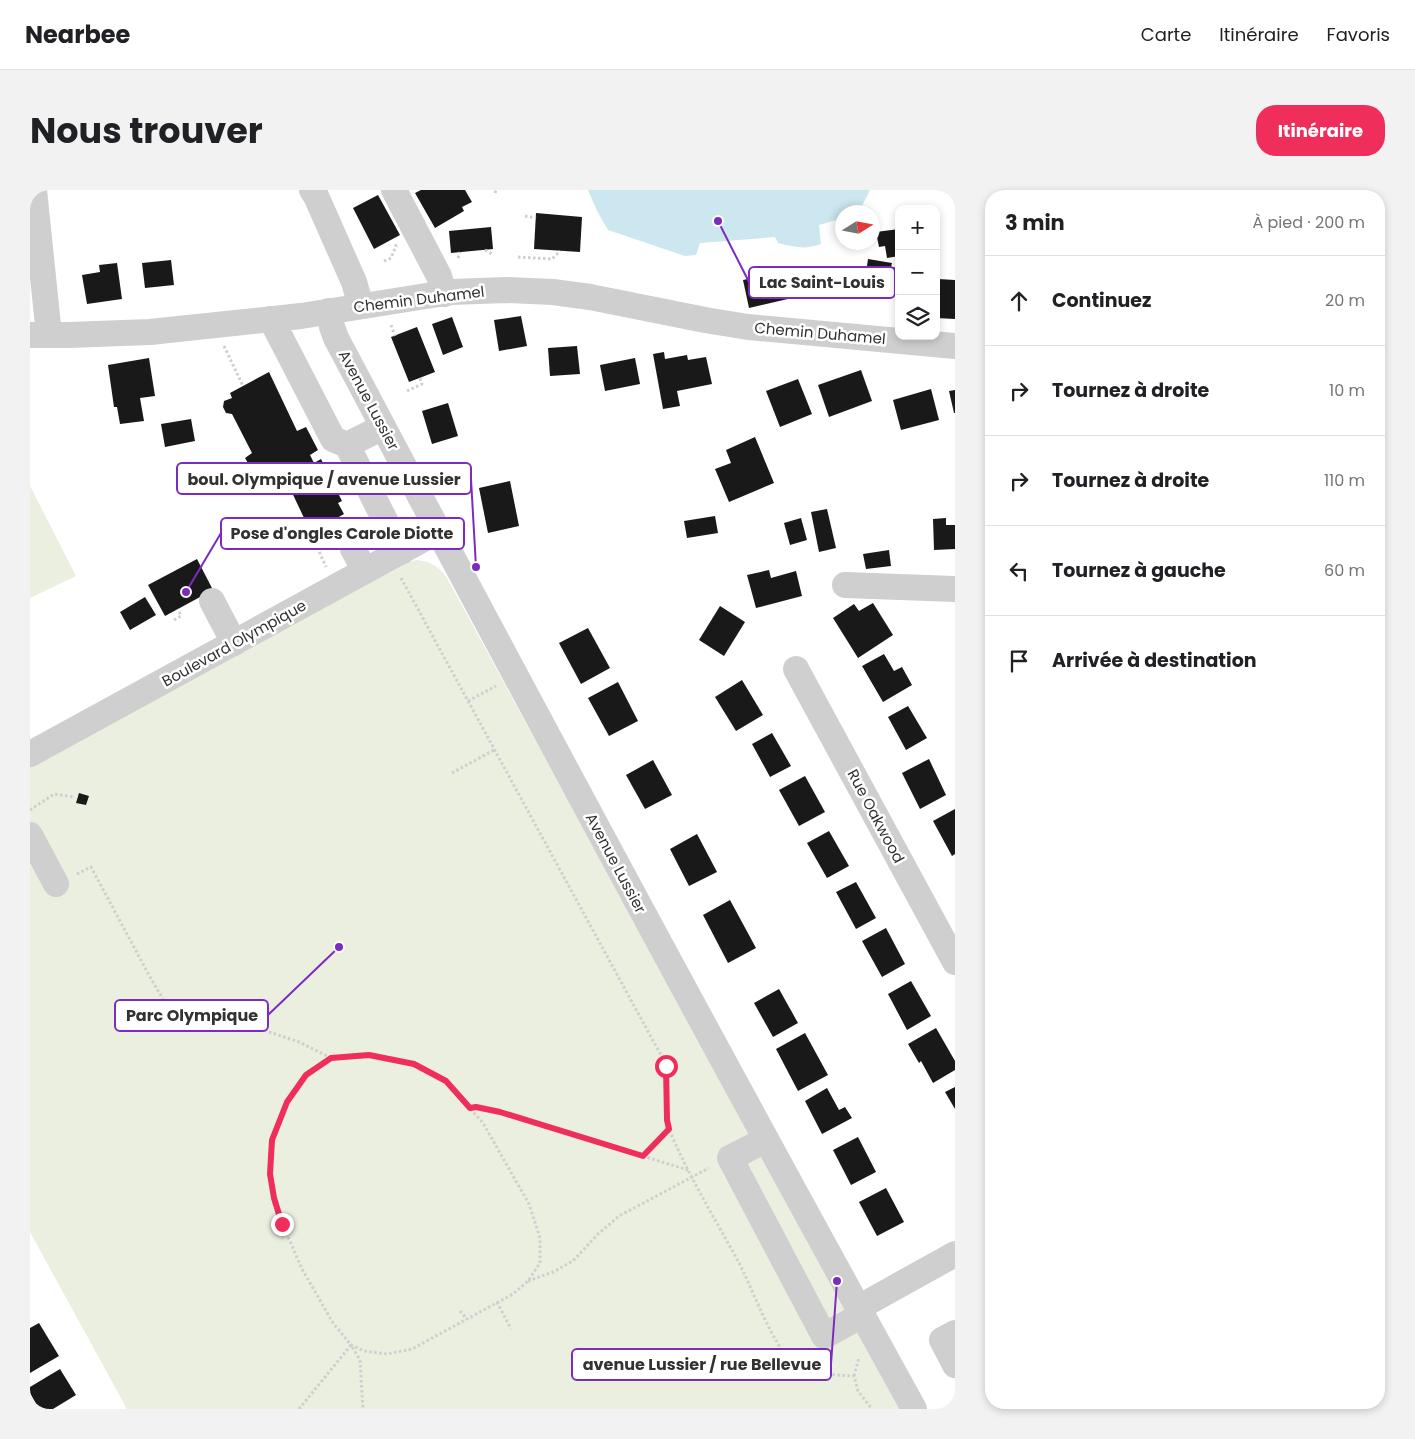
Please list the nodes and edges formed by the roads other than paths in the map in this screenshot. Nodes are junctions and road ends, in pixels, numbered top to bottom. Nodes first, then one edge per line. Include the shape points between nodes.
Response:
1 (34, 190) edge
2 (312, 190) edge
3 (394, 190) edge
4 (444, 294) junction
5 (361, 306) junction
6 (329, 311) junction
7 (271, 320) junction
8 (40, 335) edge
9 (955, 346) edge
10 (383, 427) junction
11 (347, 445) junction
12 (438, 531) junction
13 (400, 564) junction
14 (846, 585) dead end
15 (955, 589) edge
16 (212, 601) dead end
17 (234, 643) junction
18 (796, 669) dead end
19 (30, 754) edge
20 (30, 835) edge
21 (66, 879) road end
22 (955, 962) edge
23 (766, 1140) junction
24 (955, 1254) edge
25 (860, 1311) junction
26 (955, 1332) edge
27 (955, 1365) edge
28 (914, 1409) edge

1 - 8 street
2 - 5 street via 354,282
3 - 4 street via 439,276
4 - 5 street, Chemin Duhamel
4 - 9 street, Chemin Duhamel via 487,290 554,292 748,327
5 - 6 street, Chemin Duhamel
6 - 7 street, Chemin Duhamel
6 - 10 street, Avenue Lussier via 336,338
7 - 8 street, Chemin Duhamel via 142,332
7 - 11 street via 333,439
10 - 11 street
10 - 12 street, Avenue Lussier
11 - 13 street
12 - 13 street, Boulevard Olympique
12 - 23 street, Avenue Lussier
13 - 17 street, Boulevard Olympique via 359,560
14 - 15 street
16 - 17 street
17 - 19 street, Boulevard Olympique
18 - 22 street, Rue Oakwood
20 - 21 street
23 - 25 street, Avenue Lussier
23 - 25 street via 730,1158 824,1336
24 - 25 street
25 - 28 street, Avenue Lussier
26 - 27 street via 942,1340

